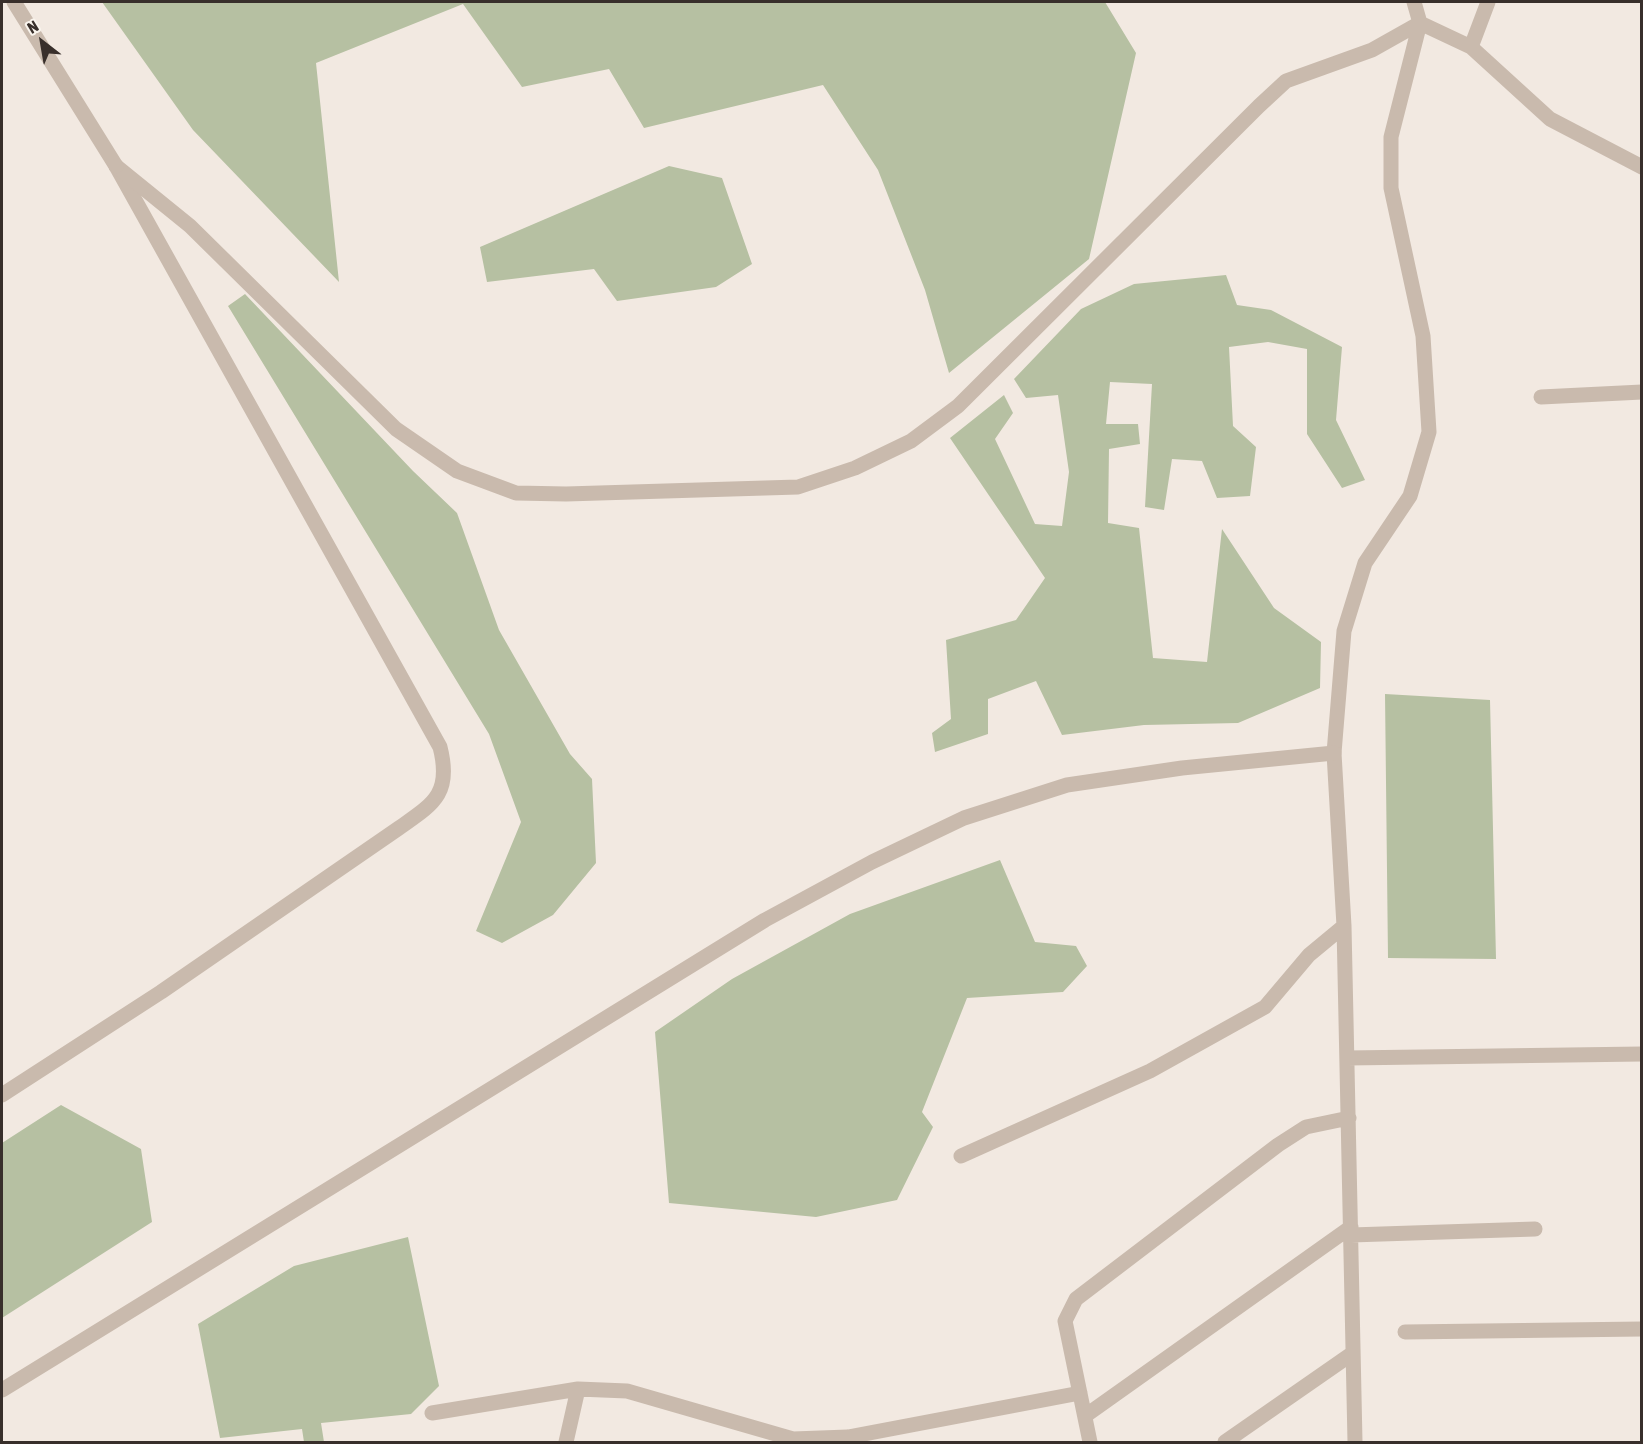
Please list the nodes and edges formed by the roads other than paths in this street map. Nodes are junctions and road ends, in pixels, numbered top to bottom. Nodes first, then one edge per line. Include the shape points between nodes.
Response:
1 (14, 2) edge
2 (1414, 2) edge
3 (1488, 2) edge
4 (1420, 23) junction
5 (1471, 47) junction
6 (116, 166) junction
7 (1641, 167) edge
8 (1641, 392) edge
9 (1541, 397) dead end
10 (1334, 753) junction
11 (1344, 926) junction
12 (1641, 1054) edge
13 (1347, 1058) junction
14 (2, 1095) edge
15 (1349, 1118) junction
16 (961, 1156) dead end
17 (1535, 1229) dead end
18 (1351, 1231) junction
19 (1641, 1329) edge
20 (1405, 1332) dead end
21 (1353, 1353) junction
22 (578, 1389) junction
23 (2, 1390) edge
24 (1080, 1393) junction
25 (432, 1413) dead end
26 (1085, 1416) junction
27 (566, 1443) edge
28 (1090, 1443) edge
29 (1226, 1443) edge
30 (1355, 1443) edge

1 - 6 street
2 - 4 street
3 - 5 street
4 - 5 street
4 - 6 street via 1372,50 1286,81 958,406 912,441 855,468 798,487 516,493 457,471 396,429 190,226
4 - 10 street via 1391,137 1391,188 1423,336 1429,432 1410,496 1365,563 1344,631
5 - 7 street via 1550,119
6 - 14 street via 440,747 444,781 433,804 161,992
8 - 9 street
10 - 11 street
10 - 23 street via 1182,768 1067,785 964,818 765,920
11 - 13 street
11 - 16 street via 1309,955 1265,1006 1150,1071
12 - 13 street
13 - 15 street
15 - 18 street
15 - 24 street via 1306,1127 1278,1145 1076,1299 1065,1321
17 - 18 street
18 - 21 street
18 - 26 street
19 - 20 street
21 - 29 street
21 - 30 street
22 - 24 street via 627,1391 793,1438 848,1437
22 - 25 street
22 - 27 street
24 - 26 street
26 - 28 street

